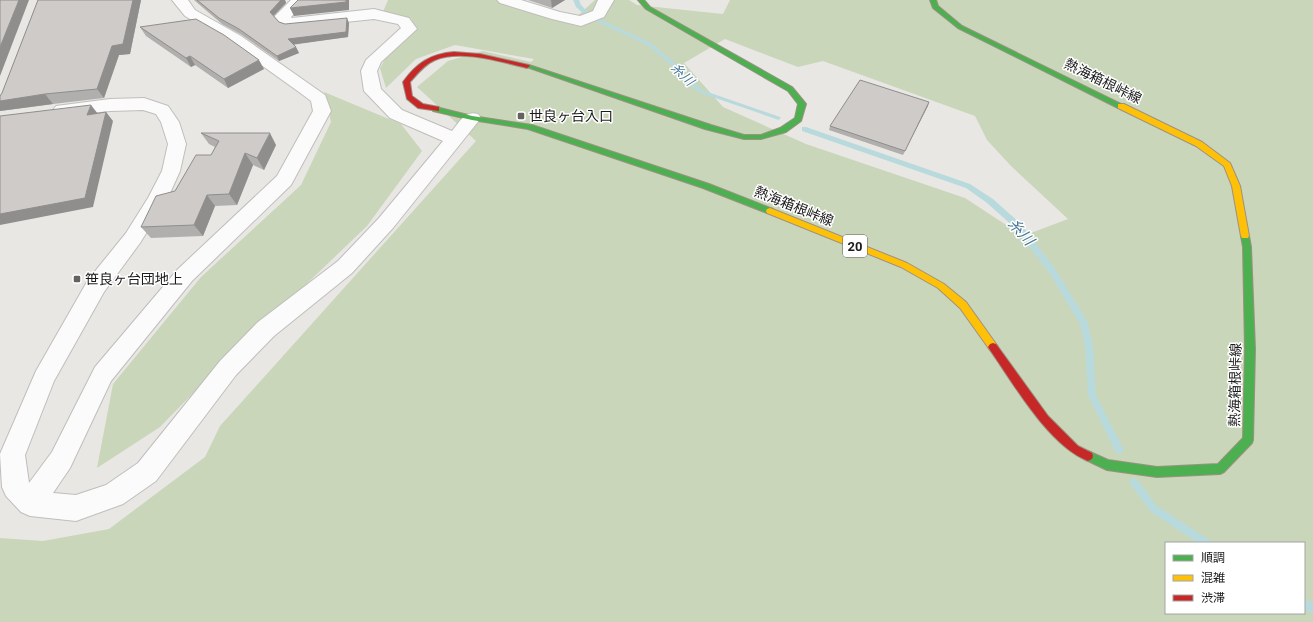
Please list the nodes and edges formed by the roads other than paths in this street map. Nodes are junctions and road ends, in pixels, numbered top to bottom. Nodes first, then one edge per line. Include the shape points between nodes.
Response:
1 (300, 0) edge
2 (505, 0) edge
3 (606, 0) edge
4 (642, 0) edge
5 (933, 0) edge
6 (185, 1) edge
7 (45, 112) edge
8 (472, 118) junction
9 (455, 139) junction
10 (30, 503) junction

1 - 9 street via 282,18 288,23 374,14 404,21 409,29 374,60 369,71 373,91 396,114
2 - 3 street via 580,21 599,14
4 - 8 main road, 熱海箱根峠線 / 20 via 648,8 790,89 802,104 798,119 783,130 761,137 744,137 530,67 476,54 434,57 421,65 406,82 409,97 421,106
5 - 8 main road, 熱海箱根峠線 / 20 via 935,7 960,27 1199,144 1227,165 1236,186 1247,246 1250,349 1248,440 1220,469 1157,472 1107,465 1074,448 1044,419 963,305 941,286 904,265 706,186 529,127
6 - 10 street via 190,13 235,40 319,99 322,110 284,180 185,275 103,374 61,460
7 - 10 street via 144,104 162,110 170,122 177,144 171,171 156,200 133,238 96,286 44,378 12,455 15,487
8 - 9 street
9 - 10 street via 386,223 345,267 266,329 228,368 147,472 114,495 76,508

